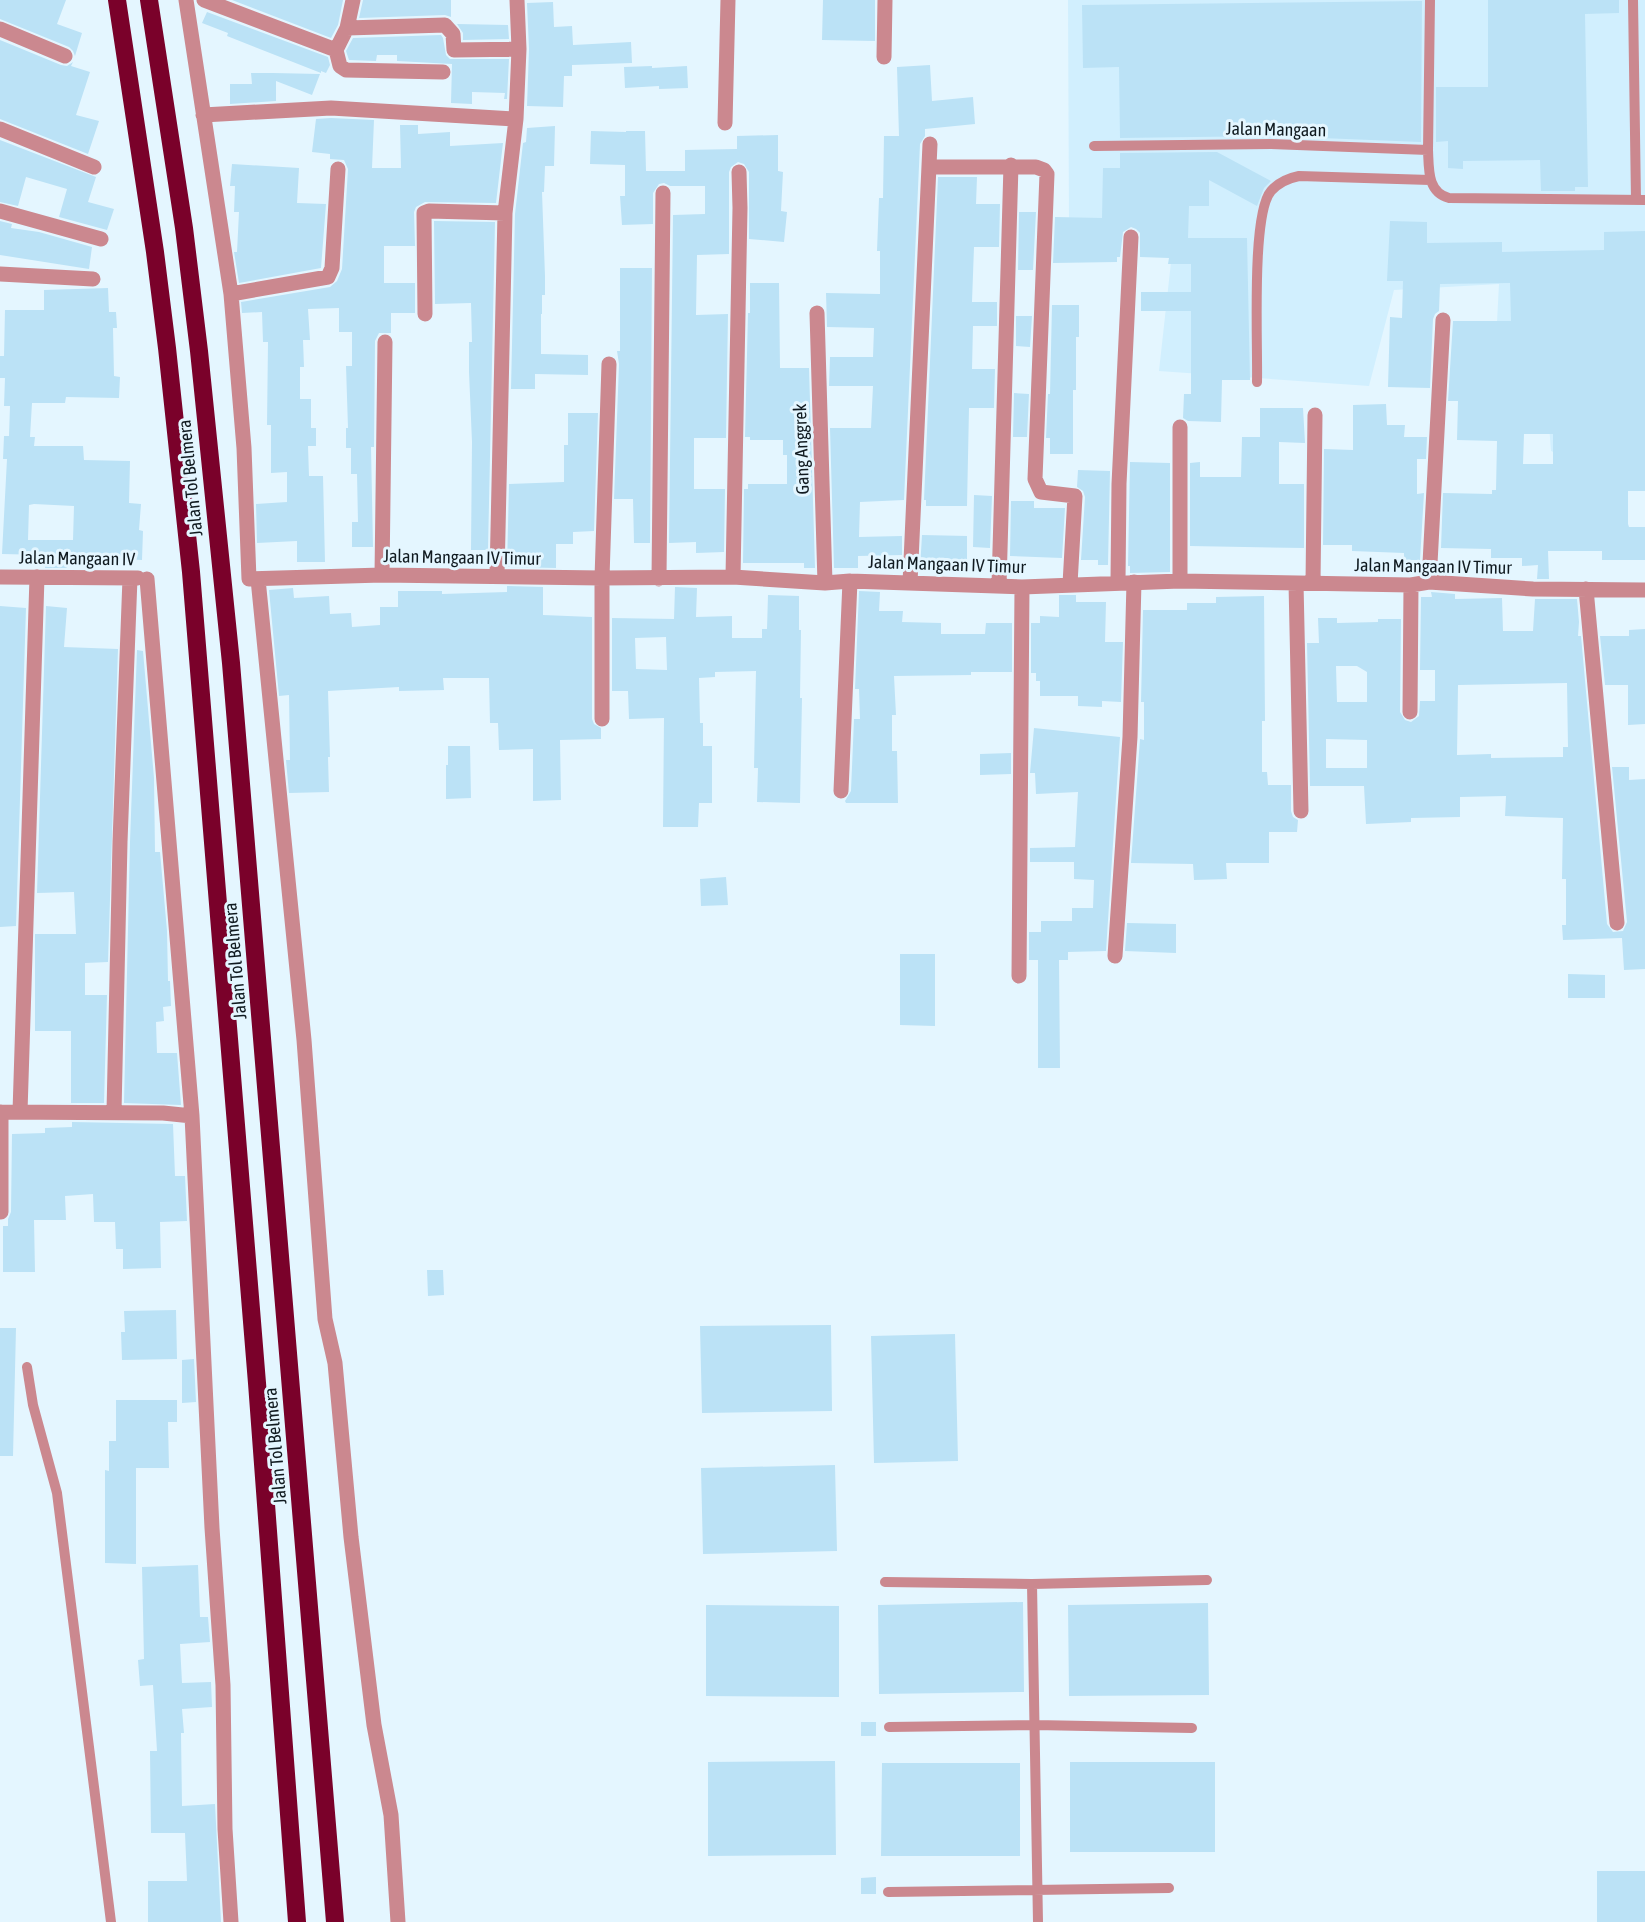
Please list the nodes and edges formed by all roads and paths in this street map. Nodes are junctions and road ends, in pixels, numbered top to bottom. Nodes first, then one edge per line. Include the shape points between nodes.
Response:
1 (117, 0) edge
2 (149, 0) edge
3 (186, 0) edge
4 (204, 0) edge
5 (353, 0) edge
6 (518, 0) edge
7 (728, 0) edge
8 (885, 0) edge
9 (1430, 0) edge
10 (1633, 0) edge
11 (347, 28) junction
12 (0, 29) edge
13 (519, 49) junction
14 (336, 50) junction
15 (65, 56) dead end
16 (884, 57) dead end
17 (443, 72) dead end
18 (204, 115) junction
19 (516, 119) junction
20 (725, 123) dead end
21 (0, 129) edge
22 (930, 144) dead end
23 (1094, 146) dead end
24 (1428, 150) junction
25 (1011, 165) junction
26 (94, 167) dead end
27 (929, 167) junction
28 (338, 169) dead end
29 (739, 172) dead end
30 (1430, 180) junction
31 (663, 193) dead end
32 (1641, 200) edge
33 (0, 211) edge
34 (505, 213) junction
35 (1131, 237) dead end
36 (101, 239) dead end
37 (0, 274) edge
38 (93, 279) dead end
39 (231, 294) junction
40 (425, 314) dead end
41 (817, 314) dead end
42 (1443, 320) dead end
43 (385, 342) dead end
44 (609, 364) dead end
45 (1257, 382) dead end
46 (1315, 415) dead end
47 (1180, 427) dead end
48 (382, 575) junction
49 (497, 576) junction
50 (0, 577) edge
51 (37, 577) junction
52 (733, 577) junction
53 (130, 578) junction
54 (602, 578) junction
55 (253, 579) junction
56 (659, 579) junction
57 (850, 581) junction
58 (1180, 581) junction
59 (910, 582) junction
60 (1126, 582) junction
61 (1429, 582) junction
62 (825, 583) junction
63 (1296, 583) junction
64 (1313, 583) junction
65 (1070, 584) junction
66 (999, 585) junction
67 (1411, 585) junction
68 (1022, 587) junction
69 (1586, 589) junction
70 (1645, 590) edge
71 (1410, 712) dead end
72 (602, 719) dead end
73 (841, 791) dead end
74 (1301, 811) dead end
75 (1617, 923) dead end
76 (1115, 956) dead end
77 (1019, 976) dead end
78 (1, 1112) edge
79 (20, 1112) junction
80 (114, 1112) junction
81 (192, 1116) junction
82 (1, 1212) edge
83 (27, 1367) dead end
84 (1207, 1580) dead end
85 (885, 1582) dead end
86 (1032, 1584) junction
87 (1035, 1725) junction
88 (889, 1727) dead end
89 (1192, 1728) dead end
90 (1169, 1888) dead end
91 (1038, 1891) junction
92 (888, 1892) dead end
93 (111, 1922) edge
94 (231, 1922) edge
95 (297, 1922) edge
96 (335, 1922) edge
97 (398, 1922) edge
98 (1038, 1922) edge

1 - 95 highway, Jalan Tol Belmera via 155,252 191,572
2 - 96 highway, Jalan Tol Belmera via 199,351 231,663
3 - 18 street
4 - 14 street
5 - 11 street
6 - 13 street
7 - 20 street
8 - 16 street
9 - 24 lane
10 - 32 lane
11 - 13 street via 445,25 453,34 454,50
11 - 14 street
12 - 15 street
13 - 19 street
14 - 17 street via 340,66 346,70
18 - 19 street via 331,108
18 - 39 street
19 - 34 street
21 - 26 street
22 - 27 street
23 - 24 lane, Jalan Mangaan via 1271,144
24 - 30 lane
25 - 27 street
25 - 65 street via 1036,167 1047,174 1035,479 1041,492 1075,496
25 - 66 street
27 - 59 street
28 - 39 street via 332,268 328,277
29 - 52 street
30 - 32 lane via 1438,194 1449,198
30 - 45 lane via 1299,176 1287,179 1271,191 1258,234
31 - 56 street
33 - 36 street
34 - 40 street via 424,213
34 - 49 street
35 - 60 street via 1119,484
37 - 38 street
39 - 55 street
41 - 62 street, Gang Anggrek
42 - 61 street
43 - 48 street
44 - 54 street
46 - 64 street
47 - 58 street
48 - 49 street, Jalan Mangaan IV Timur
48 - 55 street, Jalan Mangaan IV Timur
49 - 54 street, Jalan Mangaan IV Timur
50 - 51 street, Jalan Mangaan IV
51 - 53 street, Jalan Mangaan IV
51 - 79 street
52 - 56 street, Jalan Mangaan IV Timur
52 - 62 street, Jalan Mangaan IV Timur
53 - 80 street
53 - 81 street, Jalan Mangaan IV via 150,579
54 - 56 street, Jalan Mangaan IV Timur
54 - 72 street
55 - 97 street via 287,858 325,1319 333,1345 374,1725 391,1815
57 - 59 street, Jalan Mangaan IV Timur
57 - 62 street, Jalan Mangaan IV Timur
57 - 73 street
58 - 60 street, Jalan Mangaan IV Timur
58 - 63 street, Jalan Mangaan IV Timur
59 - 66 street, Jalan Mangaan IV Timur
60 - 65 street, Jalan Mangaan IV Timur
60 - 76 street via 1130,737
61 - 67 street, Jalan Mangaan IV Timur
61 - 69 street, Jalan Mangaan IV Timur
63 - 64 street, Jalan Mangaan IV Timur
63 - 74 street
64 - 67 street, Jalan Mangaan IV Timur
65 - 68 street, Jalan Mangaan IV Timur
66 - 68 street, Jalan Mangaan IV Timur
67 - 71 street
68 - 77 street
69 - 70 street, Jalan Mangaan IV Timur
69 - 75 street
78 - 79 street
78 - 82 street
79 - 80 street
80 - 81 street
81 - 94 street via 223,1685
83 - 93 lane via 57,1493
84 - 86 lane
85 - 86 lane
86 - 87 lane
87 - 88 lane
87 - 89 lane
87 - 91 lane
90 - 91 lane
91 - 92 lane
91 - 98 lane

